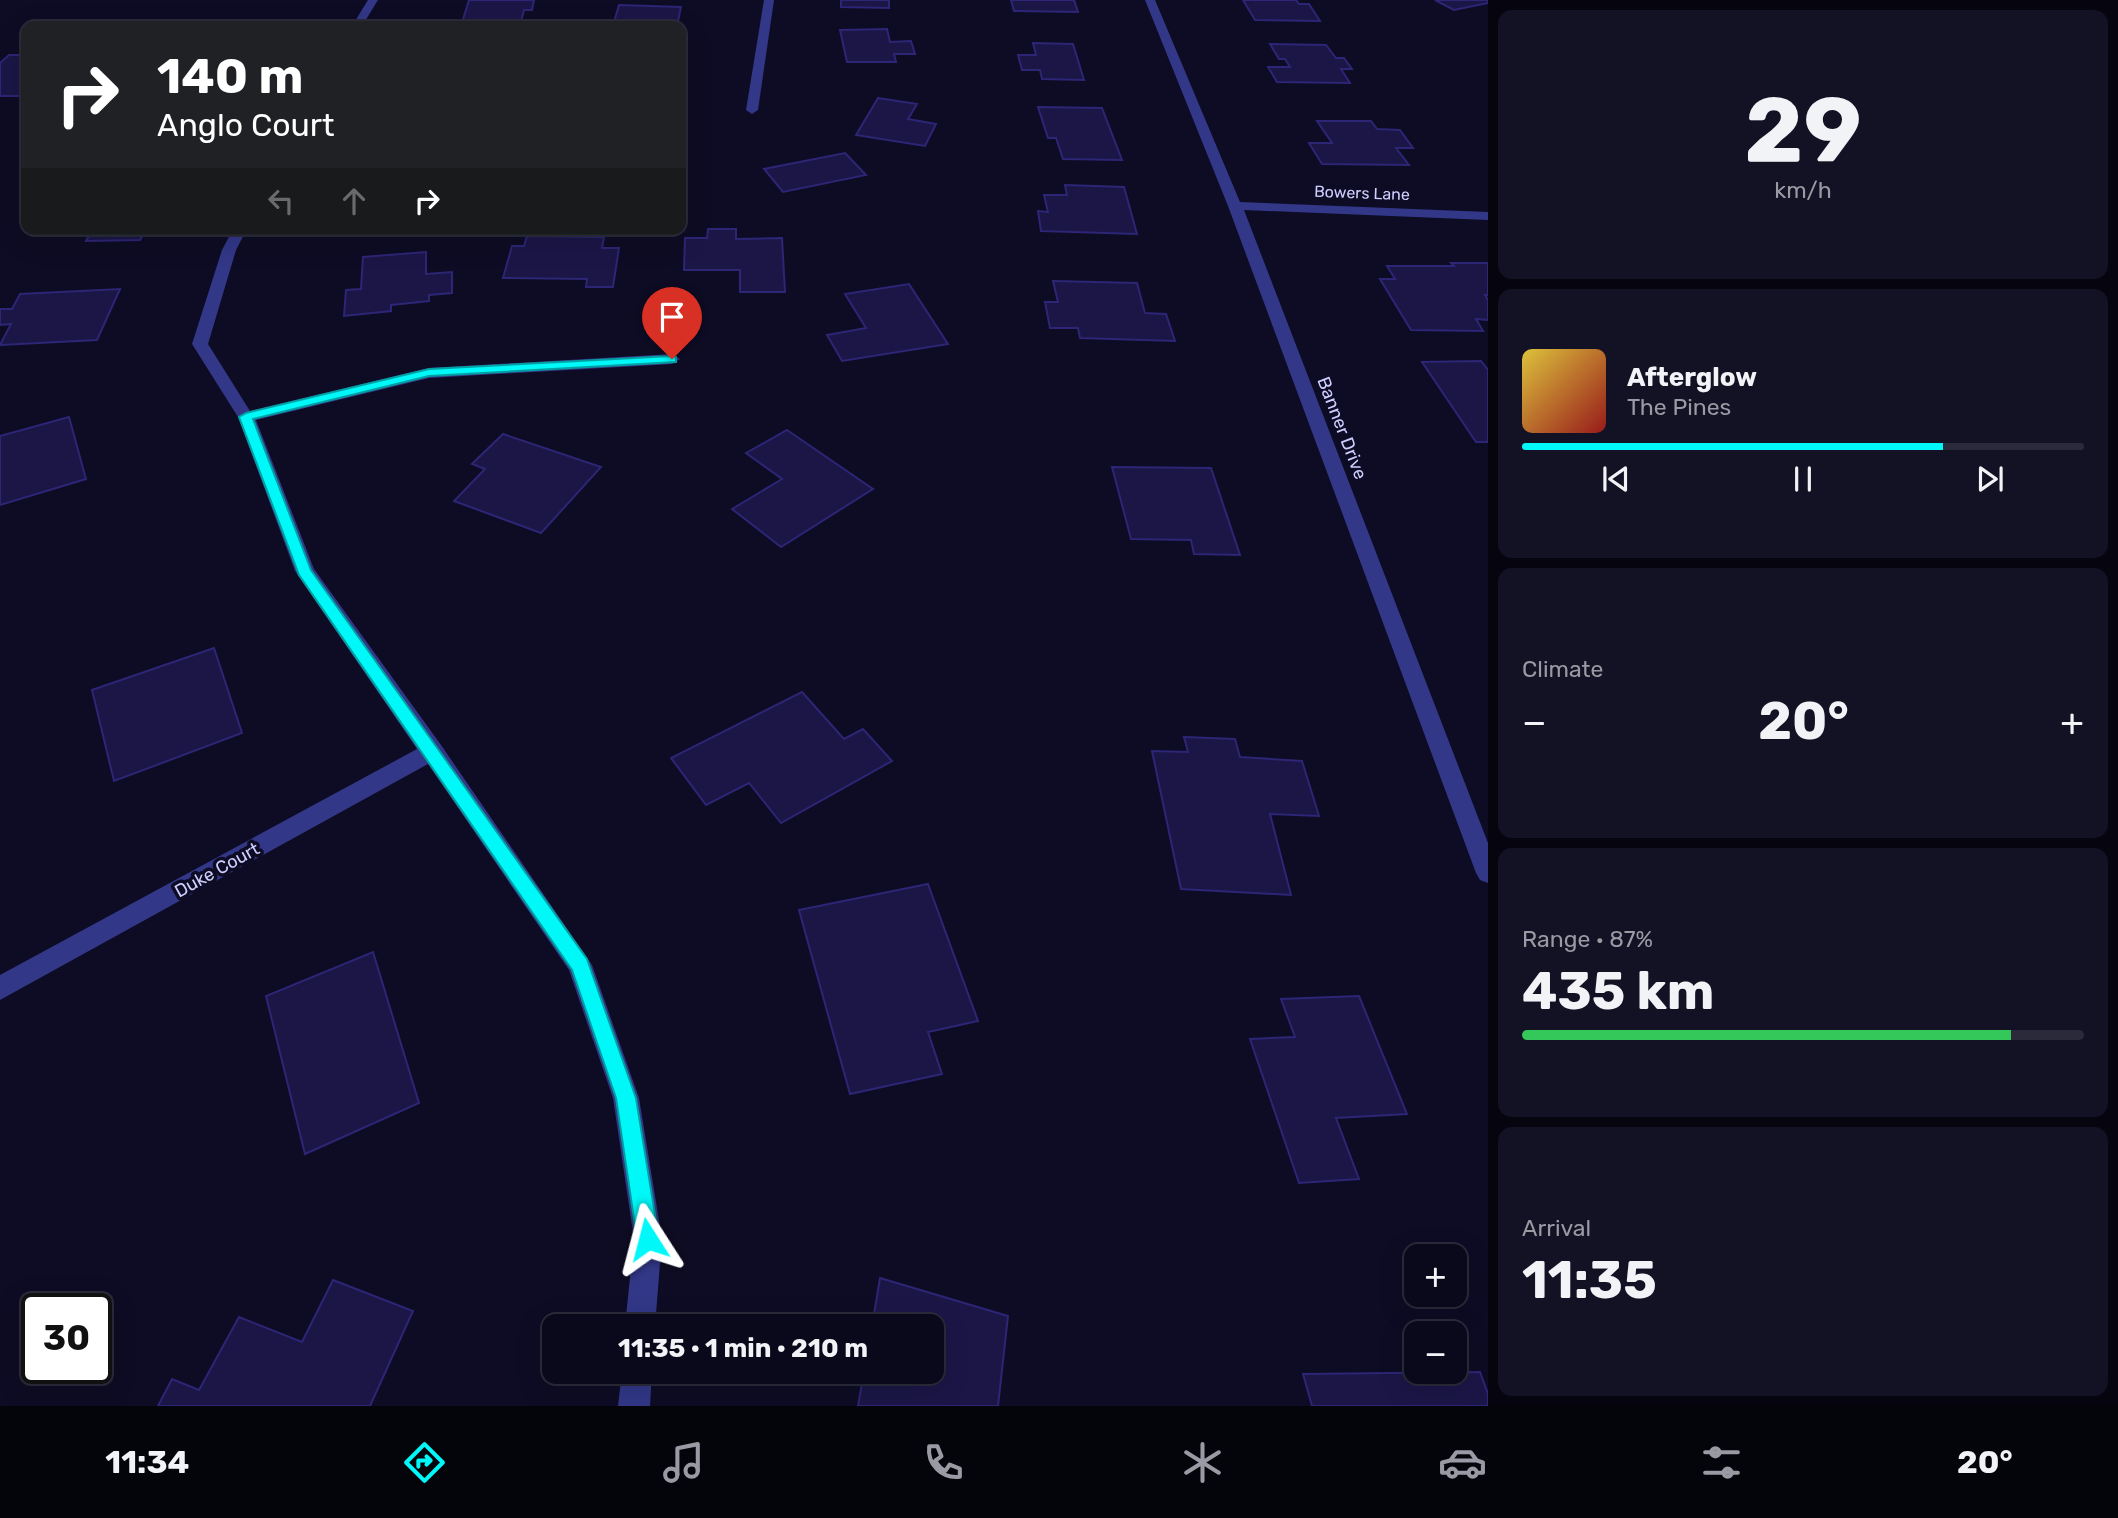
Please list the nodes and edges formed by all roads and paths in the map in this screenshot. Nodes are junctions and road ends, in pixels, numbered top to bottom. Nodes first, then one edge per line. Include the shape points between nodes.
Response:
1 (373, 0) edge
2 (769, 0) edge
3 (1150, 0) edge
4 (360, 21) edge
5 (752, 110) dead end
6 (1236, 206) junction
7 (1488, 215) edge
8 (237, 235) edge
9 (672, 359) dead end
10 (246, 417) junction
11 (433, 751) junction
12 (1488, 873) edge
13 (0, 988) edge
14 (641, 1314) edge
15 (636, 1384) edge
16 (634, 1406) edge

1 - 4 street
2 - 5 street
3 - 6 street, Banner Drive
6 - 7 street, Bowers Lane
6 - 12 street, Banner Drive
8 - 10 street via 200,344
9 - 10 street via 429,373
10 - 11 street via 304,571
11 - 13 street, Duke Court
11 - 14 street via 580,965 626,1098 648,1239
15 - 16 street

